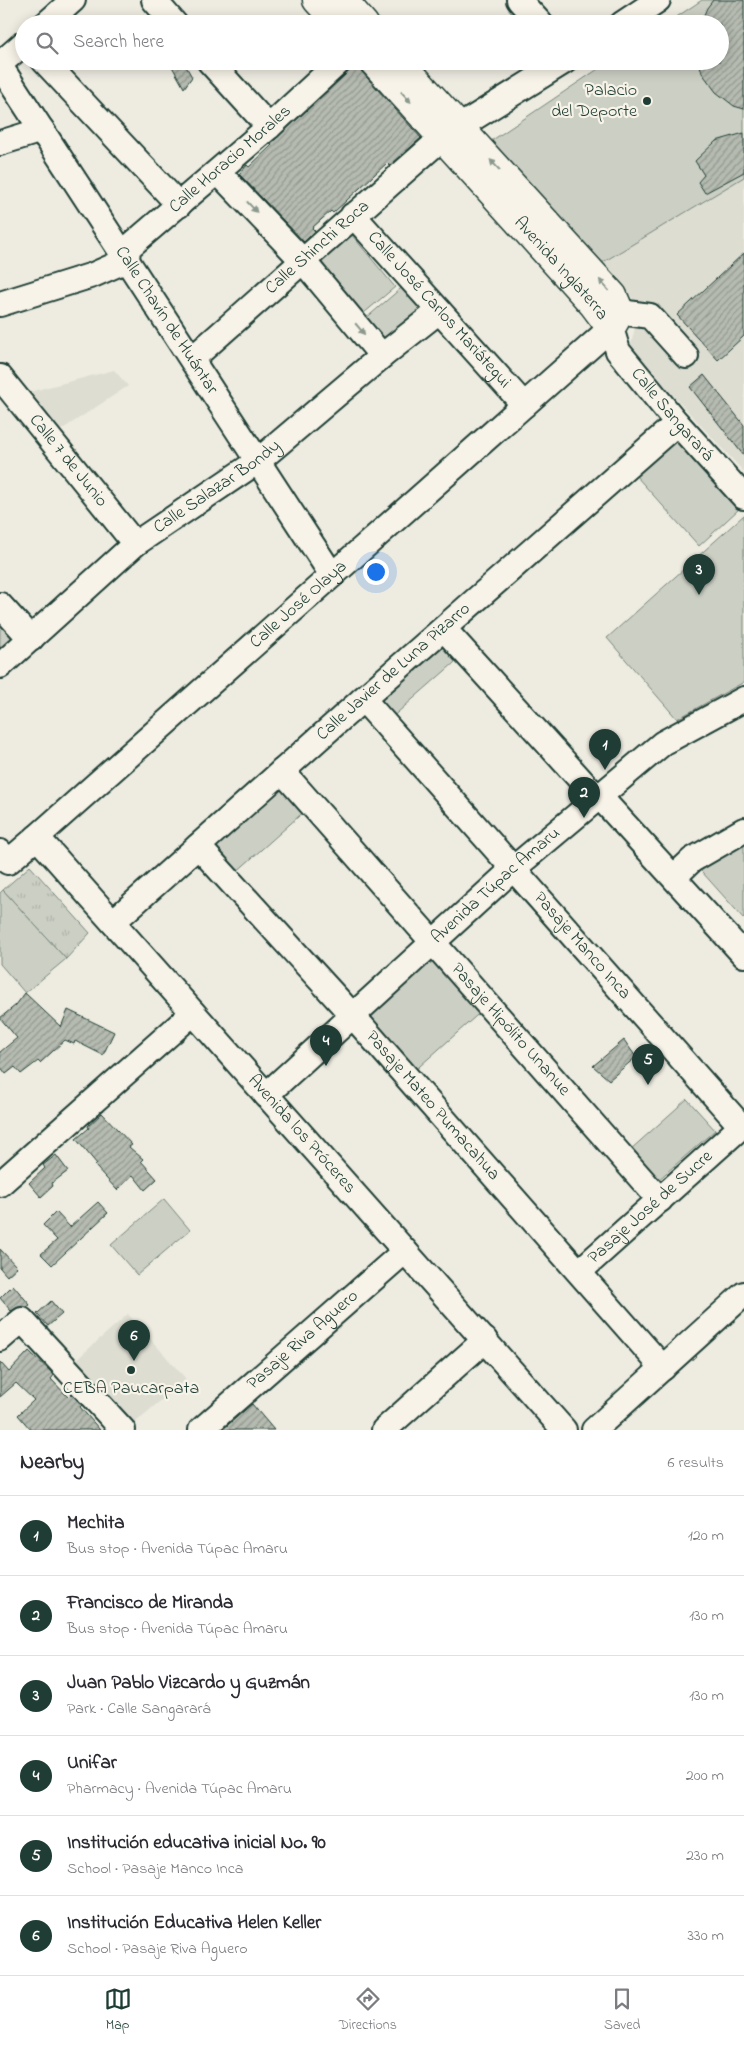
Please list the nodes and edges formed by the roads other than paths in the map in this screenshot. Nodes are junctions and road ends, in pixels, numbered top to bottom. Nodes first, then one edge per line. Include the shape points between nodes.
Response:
1 (73, 0) edge
2 (154, 0) edge
3 (318, 0) edge
4 (343, 0) edge
5 (519, 0) edge
6 (658, 0) edge
7 (56, 15) edge
8 (167, 15) edge
9 (331, 15) edge
10 (356, 15) edge
11 (533, 15) edge
12 (636, 15) edge
13 (15, 51) edge
14 (0, 65) edge
15 (52, 70) edge
16 (217, 70) edge
17 (330, 70) edge
18 (383, 70) edge
19 (406, 70) edge
20 (551, 70) edge
21 (269, 127) junction
22 (42, 130) junction
23 (451, 132) junction
24 (0, 143) edge
25 (218, 172) junction
26 (179, 205) junction
27 (353, 215) junction
28 (128, 260) junction
29 (303, 261) junction
30 (0, 304) edge
31 (439, 311) junction
32 (615, 320) junction
33 (382, 356) junction
34 (686, 356) dead end
35 (192, 359) junction
36 (0, 377) edge
37 (524, 405) junction
38 (677, 423) junction
39 (258, 461) junction
40 (744, 497) edge
41 (135, 544) junction
42 (332, 575) junction
43 (0, 605) edge
44 (444, 629) junction
45 (31, 639) junction
46 (0, 666) edge
47 (362, 699) junction
48 (744, 699) edge
49 (282, 771) junction
50 (600, 797) junction
51 (744, 830) edge
52 (37, 837) junction
53 (198, 846) junction
54 (4, 857) edge
55 (513, 869) junction
56 (674, 877) junction
57 (113, 922) junction
58 (434, 942) junction
59 (744, 955) edge
60 (193, 1013) junction
61 (353, 1016) junction
62 (266, 1095) junction
63 (743, 1125) edge
64 (0, 1184) edge
65 (660, 1200) junction
66 (405, 1251) junction
67 (580, 1271) junction
68 (744, 1294) edge
69 (0, 1339) edge
70 (484, 1340) junction
71 (663, 1368) junction
72 (394, 1427) edge
73 (123, 1430) edge
74 (201, 1430) edge
75 (564, 1430) edge
76 (594, 1430) edge

1 - 7 street
2 - 8 street
3 - 9 main road
4 - 10 main road
5 - 11 street
6 - 12 street
13 - 14 street
14 - 22 street, Calle Chavín de Huántar
15 - 26 street
16 - 21 street
17 - 21 street, Calle Horacio Morales
18 -> 23 main road, Avenida Inglaterra
19 - 23 main road, Avenida Inglaterra
20 - 23 street, Calle Shinchi Roca
21 - 25 street, Calle Horacio Morales
22 - 24 street
22 - 28 street, Calle Chavín de Huántar
23 - 27 street, Calle Shinchi Roca
23 - 32 main road, Avenida Inglaterra via 593,304
25 - 26 street, Calle Horacio Morales
25 -> 29 street
26 - 28 street, Calle Horacio Morales via 128,248
27 - 29 street, Calle Shinchi Roca
27 - 31 street, Calle José Carlos Mariátegui
28 - 30 street via 93,275
28 - 35 street, Calle Chavín de Huántar
29 -> 33 street
29 - 35 street, Calle Shinchi Roca
31 - 33 street, Calle Salazar Bondy
31 - 37 street, Calle José Carlos Mariátegui
32 - 34 street via 650,316
32 - 37 street, Calle José Olaya
32 - 38 street, Calle Sangarará via 618,351
33 - 39 street, Calle Salazar Bondy
35 - 39 street, Calle Chavín de Huántar
36 - 41 street, Calle 7 de Junio
37 - 42 street, Calle José Olaya
38 - 40 street, Calle Sangarará
38 - 44 street, Calle Javier de Luna Pizarro
39 - 41 street, Calle Salazar Bondy
39 - 42 street, Calle Chavín de Huántar
41 - 45 street, Calle Salazar Bondy
42 - 52 street, Calle José Olaya
43 - 45 street
44 - 47 street, Calle Javier de Luna Pizarro
44 - 50 street via 589,789
45 - 46 street, Calle Salazar Bondy
47 - 49 street, Calle Javier de Luna Pizarro
47 - 55 street, Pasaje Manco Inca
48 - 50 street, Avenida Túpac Amaru via 663,743
49 - 53 street, Calle Javier de Luna Pizarro
49 - 58 street, Pasaje Hipólito Unanue
50 - 55 street, Avenida Túpac Amaru
50 - 56 street
51 - 56 street via 692,860
52 - 54 street, Calle José Olaya
52 - 57 street, Avenida los Próceres
53 - 57 street, Calle Javier de Luna Pizarro
53 - 61 street, Pasaje Mateo Pumacahua
55 - 58 street, Avenida Túpac Amaru
55 - 63 street, Pasaje Manco Inca
56 - 59 street
57 - 60 street, Avenida los Próceres
58 - 61 street, Avenida Túpac Amaru
58 - 65 street, Pasaje Hipólito Unanue
60 - 62 street, Avenida los Próceres
60 - 64 street
61 - 62 street, Avenida Túpac Amaru
61 - 67 street, Pasaje Mateo Pumacahua
62 - 66 street, Avenida los Próceres
63 - 65 street, Pasaje José de Sucre
65 - 67 street, Pasaje José de Sucre
66 - 70 street, Avenida los Próceres
66 - 74 street, Pasaje Riva Aguero
67 - 71 street, Pasaje Mateo Pumacahua
68 - 71 street
69 - 73 street via 22,1320
70 - 72 street
70 - 75 street, Avenida los Próceres
71 - 76 street

